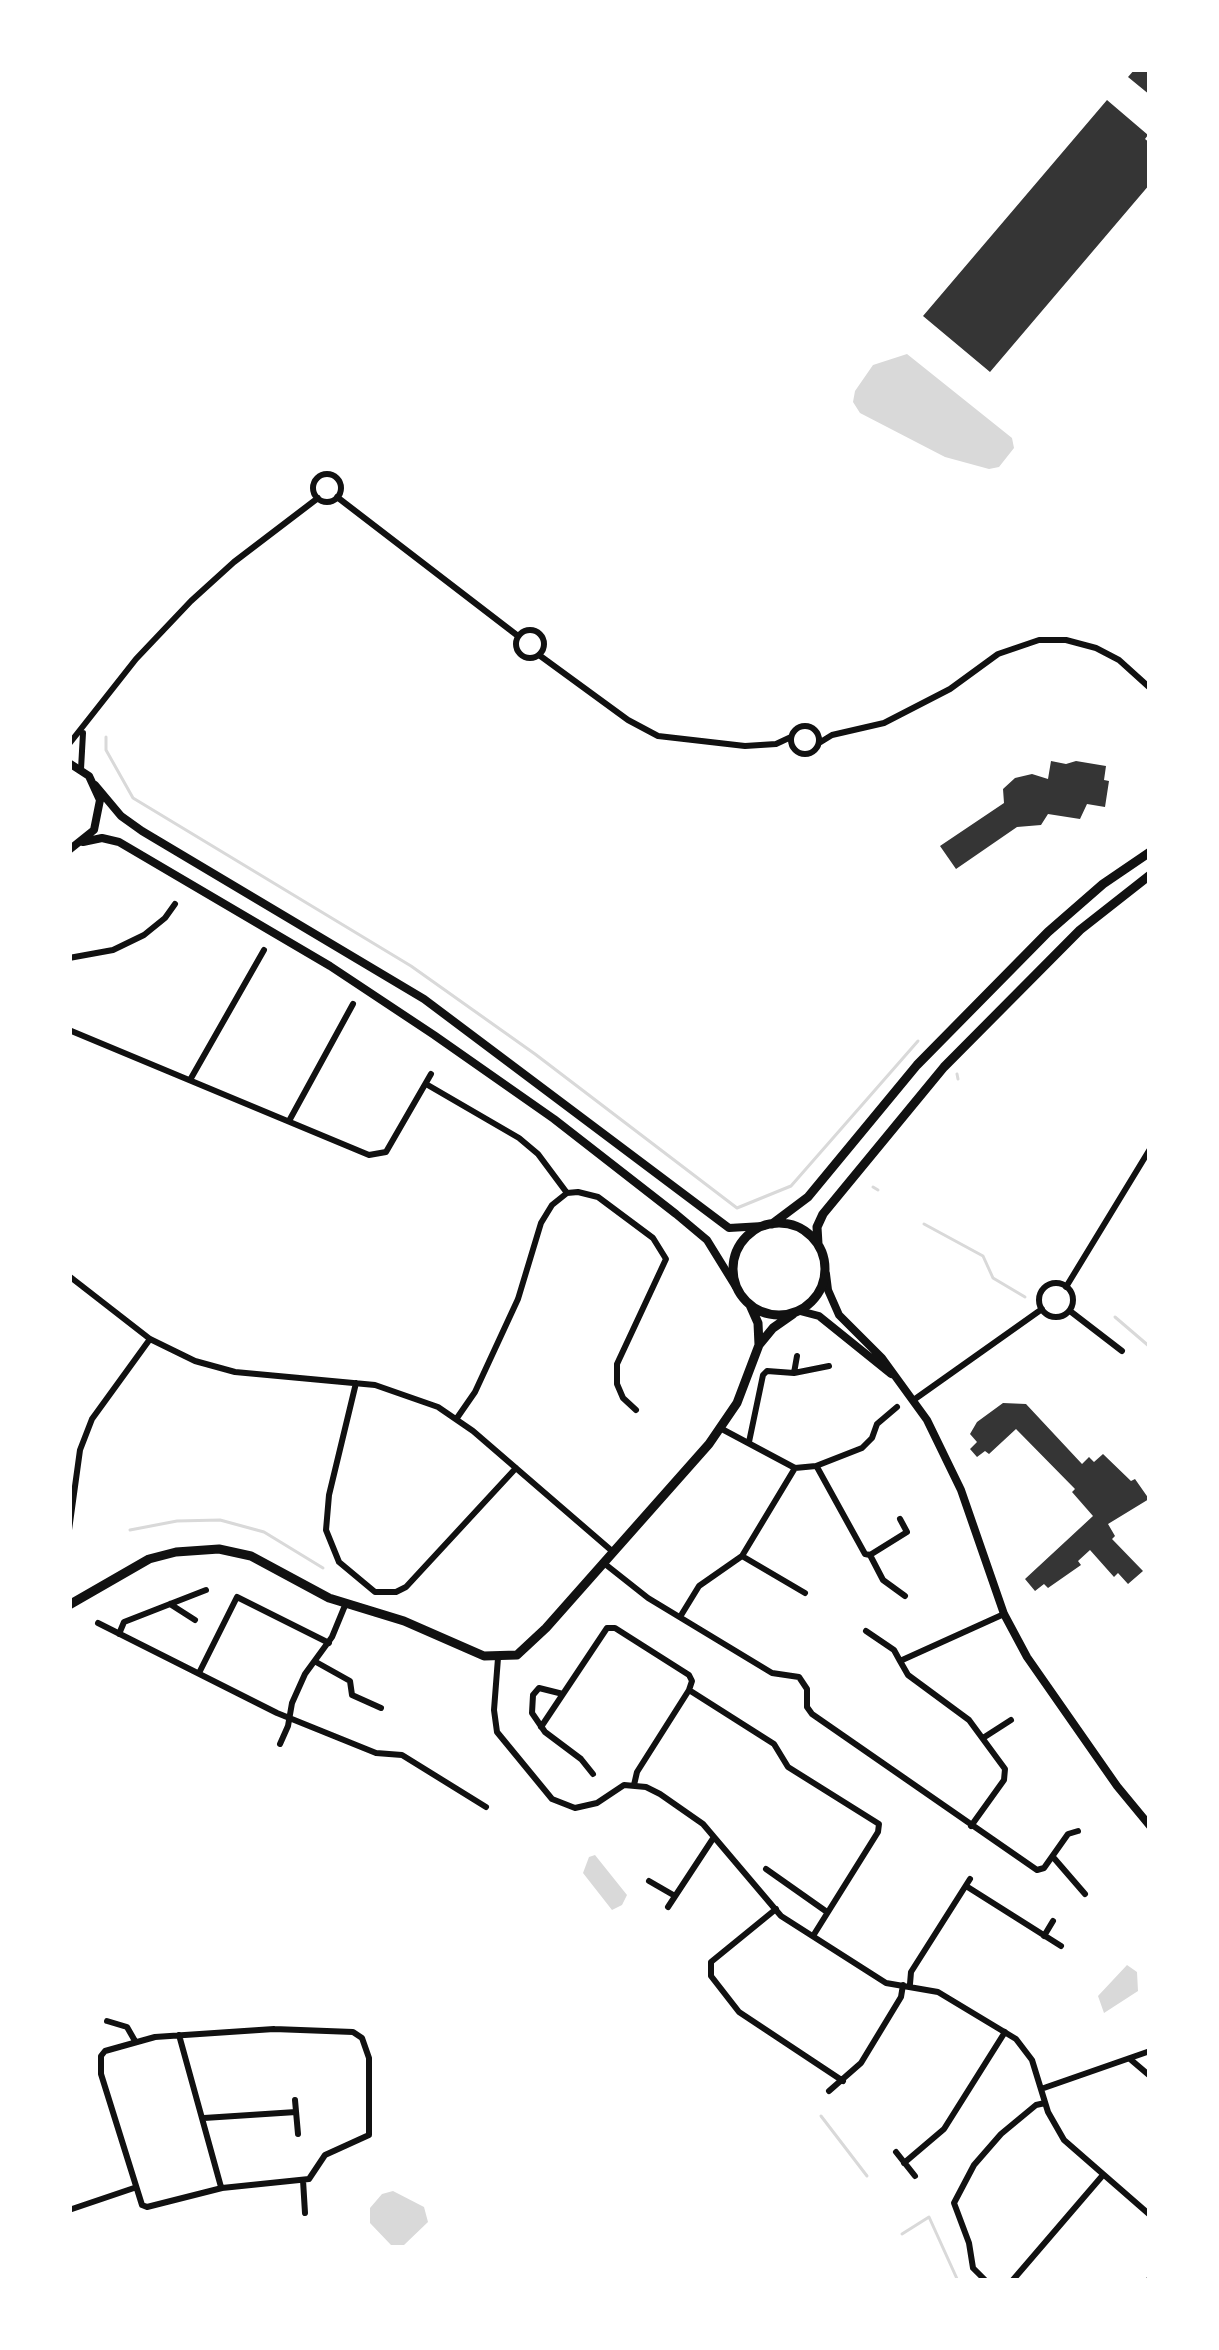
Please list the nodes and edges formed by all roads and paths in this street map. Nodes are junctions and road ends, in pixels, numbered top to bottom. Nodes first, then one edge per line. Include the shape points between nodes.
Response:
1 (337, 497) junction
2 (318, 498) junction
3 (518, 636) junction
4 (539, 655) junction
5 (1150, 688) edge
6 (87, 724) junction
7 (791, 737) junction
8 (818, 738) junction
9 (778, 743) junction
10 (69, 744) edge
11 (797, 752) junction
12 (69, 763) edge
13 (81, 769) junction
14 (95, 784) junction
15 (83, 842) junction
16 (70, 851) edge
17 (1150, 852) edge
18 (1150, 875) edge
19 (175, 904) dead end
20 (149, 913) dead end
21 (159, 923) junction
22 (264, 950) dead end
23 (69, 958) edge
24 (256, 962) junction
25 (267, 970) dead end
26 (353, 1004) dead end
27 (334, 1011) dead end
28 (346, 1018) junction
29 (69, 1030) edge
30 (431, 1074) dead end
31 (190, 1080) junction
32 (426, 1084) junction
33 (289, 1121) junction
34 (1150, 1149) edge
35 (567, 1193) junction
36 (768, 1225) junction
37 (818, 1244) junction
38 (826, 1274) junction
39 (69, 1276) edge
40 (736, 1287) junction
41 (1066, 1287) junction
42 (749, 1304) junction
43 (1042, 1309) junction
44 (1070, 1311) junction
45 (796, 1312) junction
46 (150, 1339) junction
47 (759, 1345) junction
48 (1121, 1351) dead end
49 (797, 1356) dead end
50 (829, 1366) dead end
51 (794, 1373) junction
52 (897, 1378) junction
53 (356, 1383) junction
54 (636, 1389) dead end
55 (623, 1398) junction
56 (915, 1399) junction
57 (897, 1407) dead end
58 (636, 1410) dead end
59 (457, 1418) junction
60 (720, 1428) junction
61 (749, 1442) junction
62 (69, 1445) edge
63 (80, 1450) junction
64 (816, 1466) junction
65 (516, 1468) junction
66 (795, 1468) junction
67 (900, 1519) dead end
68 (69, 1530) edge
69 (612, 1551) junction
70 (870, 1555) junction
71 (742, 1556) junction
72 (602, 1562) junction
73 (206, 1590) dead end
74 (805, 1593) dead end
75 (905, 1596) dead end
76 (346, 1603) junction
77 (170, 1604) junction
78 (69, 1606) edge
79 (1004, 1614) junction
80 (680, 1617) junction
81 (195, 1620) dead end
82 (98, 1623) dead end
83 (866, 1631) dead end
84 (119, 1634) junction
85 (328, 1643) junction
86 (498, 1658) junction
87 (900, 1661) junction
88 (316, 1662) junction
89 (199, 1673) junction
90 (688, 1690) junction
91 (563, 1694) junction
92 (381, 1708) dead end
93 (290, 1718) junction
94 (1011, 1720) dead end
95 (541, 1727) junction
96 (982, 1738) junction
97 (280, 1744) dead end
98 (593, 1774) dead end
99 (634, 1785) junction
100 (486, 1807) dead end
101 (971, 1826) junction
102 (1150, 1826) edge
103 (1078, 1831) dead end
104 (714, 1837) junction
105 (1053, 1856) junction
106 (766, 1870) dead end
107 (649, 1881) dead end
108 (1084, 1894) dead end
109 (675, 1896) junction
110 (668, 1907) dead end
111 (776, 1909) junction
112 (828, 1912) junction
113 (1053, 1921) dead end
114 (813, 1936) junction
115 (1044, 1936) junction
116 (1061, 1946) dead end
117 (906, 1985) junction
118 (106, 2021) dead end
119 (1005, 2032) junction
120 (179, 2035) junction
121 (135, 2041) junction
122 (1150, 2051) edge
123 (1130, 2058) junction
124 (1150, 2076) edge
125 (843, 2081) junction
126 (1041, 2090) junction
127 (829, 2091) dead end
128 (295, 2100) dead end
129 (1045, 2102) junction
130 (296, 2112) junction
131 (204, 2118) junction
132 (298, 2134) dead end
133 (896, 2152) dead end
134 (904, 2163) junction
135 (1103, 2175) junction
136 (915, 2176) dead end
137 (303, 2180) junction
138 (134, 2188) junction
139 (222, 2188) junction
140 (69, 2210) edge
141 (305, 2213) dead end
142 (1150, 2215) edge
143 (986, 2281) edge
144 (1012, 2281) edge

1 - 2 street
1 - 2 street via 340,484 327,474 314,483
1 - 3 street
2 - 6 street via 191,601
3 - 4 street via 521,655
3 - 4 street via 540,634
4 - 9 street via 658,736
5 - 8 street via 1096,648 1039,640 998,654 884,723
6 - 10 street
6 - 13 street
7 - 8 street via 810,727
7 - 9 street
7 - 11 street
8 - 11 street via 811,753
9 - 11 street
12 - 13 street
13 - 14 street
14 - 15 street via 99,815
14 - 36 street via 142,831 424,999 729,1228
15 - 16 street
15 - 40 street via 119,842 157,863 485,1070 703,1237
17 - 36 main road via 1048,932 917,1065 808,1196
18 - 37 main road via 1080,930 944,1067 823,1214
19 - 21 street
20 - 21 street
21 - 23 street via 112,950
22 - 24 street
24 - 25 street
24 - 31 street
26 - 28 street
27 - 28 street
28 - 33 street
29 - 31 street
30 - 32 street
31 - 33 street
32 - 33 street via 378,1156
32 - 35 street via 519,1138
34 - 41 street
35 - 55 street via 598,1197 653,1238 666,1258 617,1364
35 - 59 street via 541,1223 518,1299
36 - 37 main road via 798,1227
36 - 40 main road via 740,1244
37 - 38 main road
38 - 45 main road via 813,1302
38 - 52 street via 839,1315
39 - 46 street
40 - 42 main road
41 - 43 street via 1045,1288
41 - 44 street
42 - 45 main road via 769,1315
42 - 47 main road
43 - 44 street via 1055,1317
43 - 56 street
44 - 48 street
45 - 47 main road
45 - 52 street via 819,1316
46 - 53 street via 218,1368
46 - 63 street via 107,1393
47 - 60 main road
49 - 51 street
50 - 51 street
51 - 61 street via 763,1375
52 - 56 street
53 - 59 street via 417,1397
53 - 65 street via 326,1530 339,1562 375,1592 406,1587
54 - 55 street
55 - 58 street
56 - 79 street via 961,1490
57 - 64 street via 862,1448
59 - 65 street
60 - 61 street
60 - 69 main road
61 - 66 street
62 - 63 street
63 - 68 street
64 - 66 street
64 - 70 street
65 - 69 street
66 - 71 street
67 - 70 street via 907,1532
69 - 72 main road
70 - 75 street via 883,1580
71 - 74 street
71 - 80 street via 699,1586
72 - 80 street
72 - 86 main road via 527,1648
73 - 77 street
76 - 78 main road via 251,1556 219,1549 149,1558
76 - 85 street
76 - 86 main road
77 - 81 street
77 - 84 street via 124,1622
79 - 87 street
79 - 102 street
80 - 101 street via 772,1672 800,1677 812,1714
82 - 84 street
83 - 87 street
84 - 89 street
85 - 88 street
85 - 89 street via 237,1597
86 - 99 street via 496,1732 552,1799 586,1808
87 - 96 street
88 - 92 street via 350,1681 352,1695
88 - 93 street
89 - 93 street
90 - 91 street via 689,1675 611,1627
90 - 99 street
90 - 112 street via 878,1824
91 - 95 street
91 - 95 street via 535,1691 532,1713
93 - 97 street
93 - 100 street via 364,1749 402,1755
94 - 96 street
95 - 98 street
96 - 101 street via 1005,1775
99 - 104 street via 660,1793
101 - 105 street via 1038,1870
103 - 105 street
104 - 109 street
104 - 111 street
105 - 108 street
106 - 112 street
107 - 109 street
109 - 110 street
111 - 114 street
111 - 125 street via 708,1970 739,2012
112 - 114 street
113 - 115 street
114 - 117 street via 886,1983
115 - 116 street
115 - 117 street via 968,1883
117 - 119 street via 938,1992
117 - 125 street
118 - 121 street via 127,2027
119 - 126 street via 1029,2055
119 - 134 street via 944,2129
120 - 121 street
120 - 131 street
120 - 137 street via 274,2030 362,2038 369,2135 325,2155
121 - 138 street via 105,2051 98,2063
122 - 123 street
123 - 124 street
123 - 126 street
125 - 127 street
126 - 129 street
128 - 130 street
129 - 135 street via 1064,2140
129 - 143 street via 1001,2134 954,2203 973,2268
130 - 131 street
130 - 132 street
131 - 139 street
133 - 134 street
134 - 136 street
135 - 142 street
135 - 144 street
137 - 139 street
137 - 141 street
138 - 139 street via 147,2207
138 - 140 street

